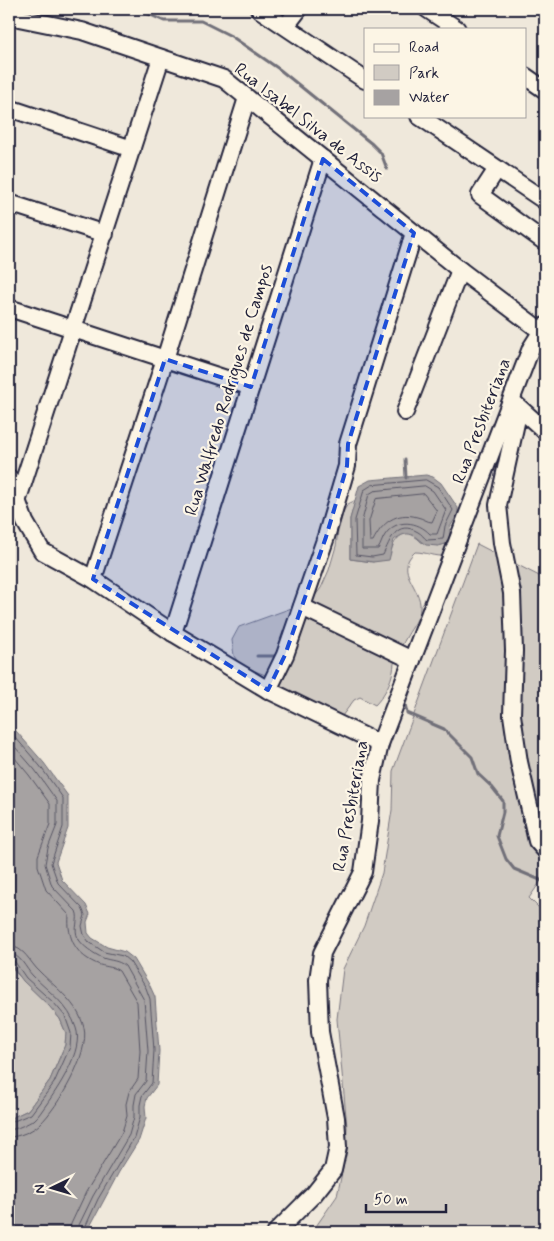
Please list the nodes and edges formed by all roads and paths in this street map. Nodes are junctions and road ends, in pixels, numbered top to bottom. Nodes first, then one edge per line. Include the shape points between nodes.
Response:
1 (259, 9) edge
2 (300, 9) edge
3 (427, 9) edge
4 (11, 15) edge
5 (286, 26) junction
6 (455, 28) edge
7 (161, 58) junction
8 (526, 77) edge
9 (364, 79) edge
10 (545, 90) edge
11 (247, 98) junction
12 (9, 108) edge
13 (422, 118) edge
14 (132, 149) junction
15 (322, 159) junction
16 (497, 169) junction
17 (545, 201) edge
18 (9, 203) edge
19 (414, 233) junction
20 (105, 234) junction
21 (545, 242) edge
22 (460, 270) junction
23 (9, 308) edge
24 (74, 329) junction
25 (544, 330) edge
26 (165, 359) junction
27 (251, 387) junction
28 (515, 405) junction
29 (405, 412) dead end
30 (545, 431) edge
31 (9, 478) edge
32 (17, 502) junction
33 (93, 579) junction
34 (302, 607) junction
35 (173, 633) junction
36 (412, 660) junction
37 (268, 690) junction
38 (380, 744) junction
39 (545, 850) edge
40 (276, 1232) edge

1 - 5 street
2 - 5 street
3 - 6 street
4 - 7 street, Rua Isabel Silva de Assis via 82,31
5 - 9 street
7 - 11 street, Rua Isabel Silva de Assis via 224,79
7 - 14 street
8 - 10 street
11 - 15 street, Rua Isabel Silva de Assis
11 - 26 street
12 - 14 street
13 - 16 street
14 - 20 street
15 - 19 street, Rua Isabel Silva de Assis
15 - 27 street, Rua Walfredo Rodrigues de Campos
16 - 17 street
16 - 21 street via 480,195
18 - 20 street
19 - 22 street, Rua Isabel Silva de Assis
19 - 34 street via 348,444 347,466 326,537
20 - 24 street
22 - 25 street, Rua Isabel Silva de Assis
22 - 29 street
23 - 24 street
24 - 26 street
24 - 32 street
25 - 28 street, Rua Presbiteriana via 531,348
26 - 27 street
26 - 33 street
27 - 35 street, Rua Walfredo Rodrigues de Campos
28 - 30 street
28 - 36 street, Rua Presbiteriana
28 - 39 street via 498,505 512,593 512,715 537,841
31 - 32 street
32 - 33 street via 42,550
33 - 35 street
34 - 36 street
34 - 37 street
35 - 37 street
36 - 38 street, Rua Presbiteriana
37 - 38 street
38 - 40 street, Rua Presbiteriana via 372,780 363,872 322,953 318,980 320,1032 336,1118 338,1147 333,1170

